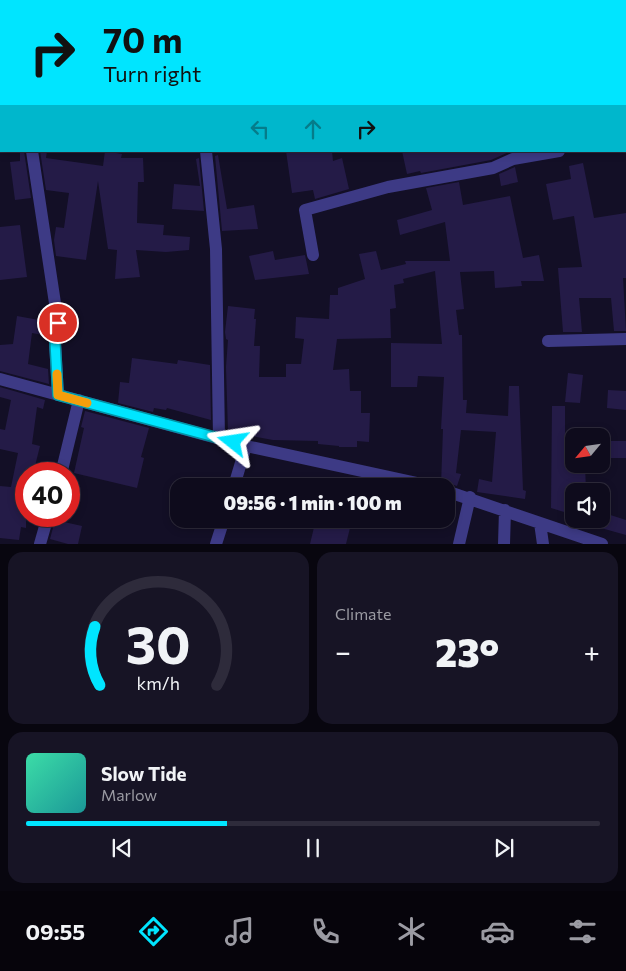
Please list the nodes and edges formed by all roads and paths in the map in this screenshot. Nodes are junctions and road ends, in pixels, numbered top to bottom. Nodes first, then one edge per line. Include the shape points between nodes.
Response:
1 (32, 152) edge
2 (206, 152) edge
3 (553, 152) edge
4 (313, 254) dead end
5 (626, 339) edge
6 (548, 341) dead end
7 (0, 379) edge
8 (58, 395) junction
9 (78, 400) junction
10 (219, 438) junction
11 (246, 446) junction
12 (64, 462) edge
13 (236, 478) edge
14 (394, 478) edge
15 (455, 493) edge
16 (470, 497) junction
17 (505, 510) junction
18 (540, 523) junction
19 (45, 527) edge
20 (221, 528) edge
21 (40, 544) edge
22 (216, 544) edge
23 (459, 544) edge
24 (504, 544) edge
25 (543, 544) edge
26 (602, 544) edge

1 - 8 street via 58,323 55,342
2 - 10 street via 216,249
3 - 4 street via 513,159 492,168 388,187 305,210
5 - 6 street
7 - 8 street
8 - 9 street
9 - 10 street
9 - 12 street
10 - 11 street
11 - 13 street
11 - 14 street
15 - 16 street
16 - 17 street
16 - 23 street
17 - 18 street
17 - 24 street
18 - 25 street
18 - 26 street
19 - 21 street
20 - 22 street

